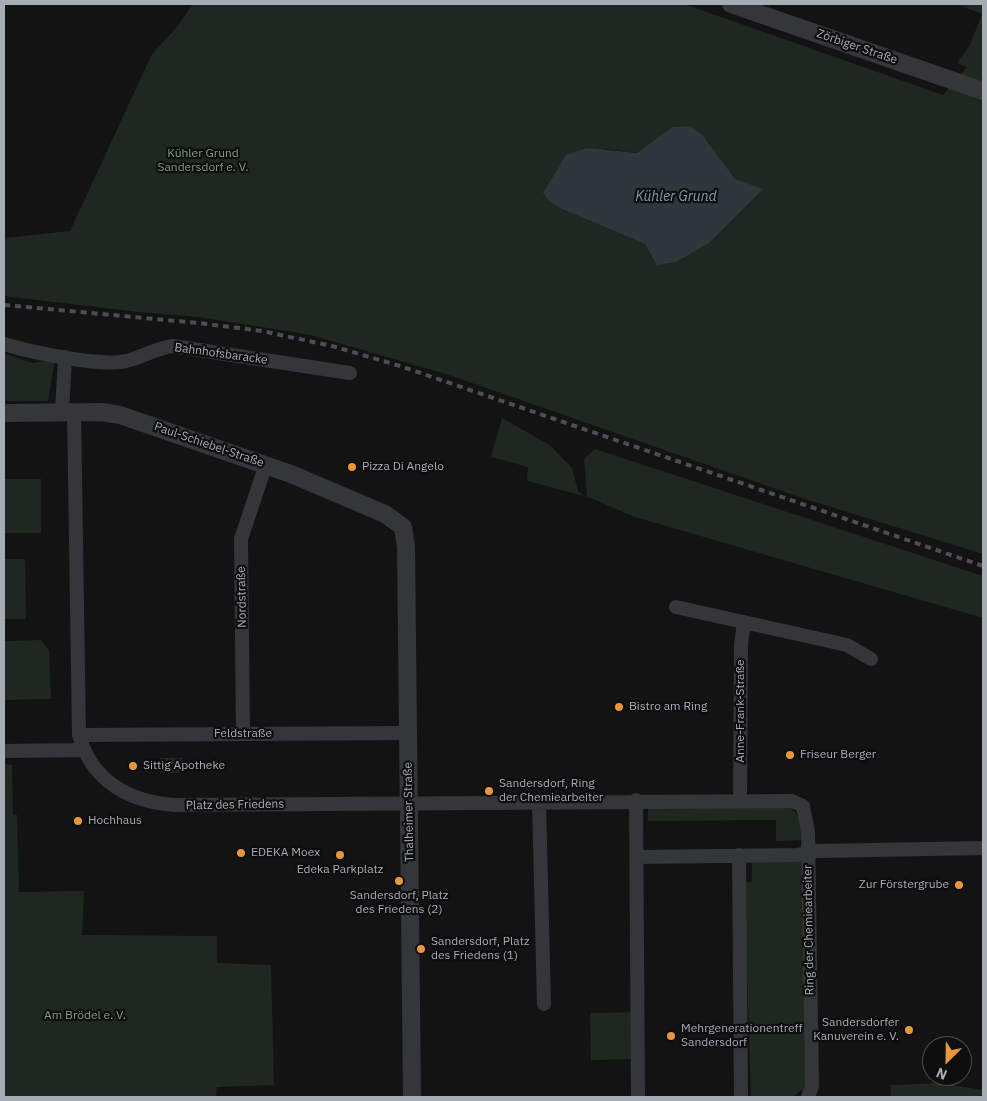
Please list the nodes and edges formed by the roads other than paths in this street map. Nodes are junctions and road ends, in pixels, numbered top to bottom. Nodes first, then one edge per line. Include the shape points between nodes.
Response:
1 (731, 4) edge
2 (983, 91) edge
3 (4, 344) edge
4 (65, 357) junction
5 (350, 373) dead end
6 (68, 411) junction
7 (4, 413) edge
8 (266, 464) junction
9 (403, 527) joint
10 (676, 607) dead end
11 (744, 622) junction
12 (871, 659) dead end
13 (408, 733) junction
14 (243, 734) junction
15 (79, 735) junction
16 (83, 750) junction
17 (4, 751) edge
18 (636, 800) junction
19 (740, 800) junction
20 (539, 802) junction
21 (408, 803) junction
22 (983, 848) edge
23 (808, 853) junction
24 (739, 855) junction
25 (637, 856) junction
26 (544, 1004) dead end
27 (412, 1097) edge
28 (638, 1097) edge
29 (741, 1097) edge
30 (808, 1097) edge

1 - 2 street, Zörbiger Straße
3 - 4 street, Bahnhofsbaracke
4 - 5 street, Bahnhofsbaracke via 125,362 151,350 173,346
4 - 6 street
6 - 7 street, Paul-Schiebel-Straße
6 - 8 street, Paul-Schiebel-Straße via 120,415
6 - 15 street
8 - 9 street, Paul-Schiebel-Straße via 385,514
8 - 14 street, Nordstraße via 241,539
9 - 13 street, Thalheimer Straße via 406,547
10 - 11 street
11 - 12 street via 847,645
11 - 19 street, Anne-Frank-Straße
13 - 14 street, Feldstraße
13 - 21 street, Thalheimer Straße
14 - 15 street, Feldstraße
15 - 16 street
16 - 17 street
16 - 21 street, Platz des Friedens via 103,776 120,790 155,804
18 - 19 street, Ring der Chemiearbeiter
18 - 20 street, Ring der Chemiearbeiter
18 - 25 street
19 - 23 street, Ring der Chemiearbeiter via 783,800 803,806
20 - 21 street, Ring der Chemiearbeiter
20 - 26 street
21 - 27 street, Thalheimer Straße
22 - 23 street, Ring der Chemiearbeiter
23 - 24 street, Ring der Chemiearbeiter
23 - 30 street, Ring der Chemiearbeiter via 812,1086
24 - 25 street, Ring der Chemiearbeiter
24 - 29 street
25 - 28 street

